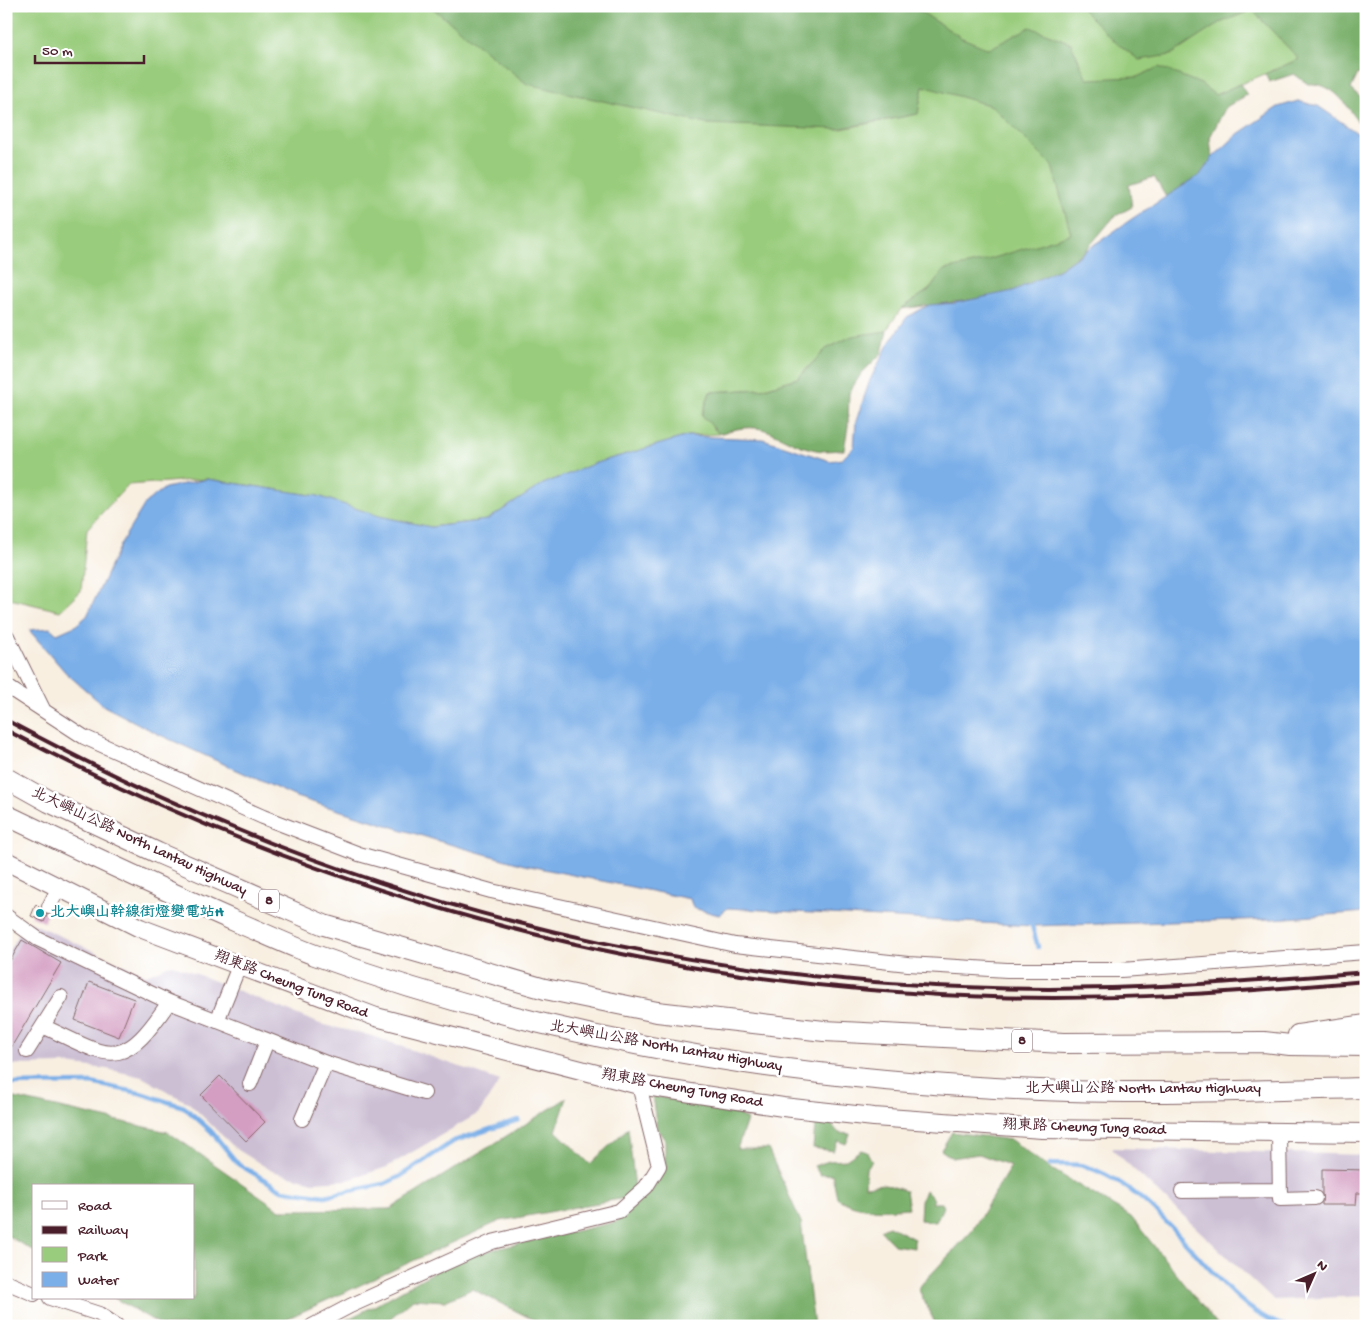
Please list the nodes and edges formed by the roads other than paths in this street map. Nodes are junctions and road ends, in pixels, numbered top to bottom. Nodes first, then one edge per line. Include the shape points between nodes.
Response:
1 (7, 636) edge
2 (6, 686) edge
3 (44, 711) junction
4 (6, 778) edge
5 (6, 815) edge
6 (6, 861) edge
7 (59, 888) junction
8 (49, 907) dead end
9 (6, 916) edge
10 (1366, 952) edge
11 (239, 966) junction
12 (61, 997) dead end
13 (169, 1002) junction
14 (217, 1022) junction
15 (1366, 1025) edge
16 (43, 1026) junction
17 (267, 1041) junction
18 (1264, 1042) junction
19 (1366, 1046) edge
20 (27, 1051) dead end
21 (326, 1063) junction
22 (250, 1084) dead end
23 (639, 1085) junction
24 (1366, 1088) edge
25 (424, 1093) dead end
26 (302, 1119) dead end
27 (1279, 1132) junction
28 (1366, 1133) edge
29 (1280, 1190) junction
30 (1182, 1191) dead end
31 (1314, 1198) dead end
32 (6, 1282) edge
33 (32, 1293) edge
34 (56, 1300) edge
35 (117, 1326) edge
36 (312, 1326) edge

1 - 3 lane
2 - 3 lane
3 - 10 lane via 84,737 264,817 360,854 491,891 735,945 908,964 1007,970 1121,970
4 - 18 highway, 北大嶼山公路 North Lantau Highway / 8 via 158,853 324,925 545,989 657,1012 824,1031 1064,1043
5 - 24 highway, 北大嶼山公路 North Lantau Highway / 8 via 149,884 313,954 436,994 602,1038 817,1074 1069,1092
6 - 7 main road, 翔東路 Cheung Tung Road
7 - 8 lane
7 - 11 main road, 翔東路 Cheung Tung Road via 140,928
9 - 13 lane via 38,939
11 - 14 lane
11 - 23 main road, 翔東路 Cheung Tung Road via 376,1017
12 - 16 lane
13 - 14 lane
13 - 16 lane via 140,1041 129,1049 107,1054
14 - 17 lane
15 - 18 highway
16 - 20 lane
17 - 21 lane
17 - 22 lane
18 - 19 highway, 北大嶼山公路 North Lantau Highway / 8
21 - 25 lane
21 - 26 lane
23 - 27 main road, 翔東路 Cheung Tung Road via 783,1107 893,1119 1042,1129
23 - 36 lane via 659,1166 646,1187 619,1211 492,1242
27 - 28 main road, 翔東路 Cheung Tung Road
27 - 29 lane
29 - 30 lane
29 - 31 lane via 1280,1199
32 - 33 lane
34 - 35 lane via 99,1314

